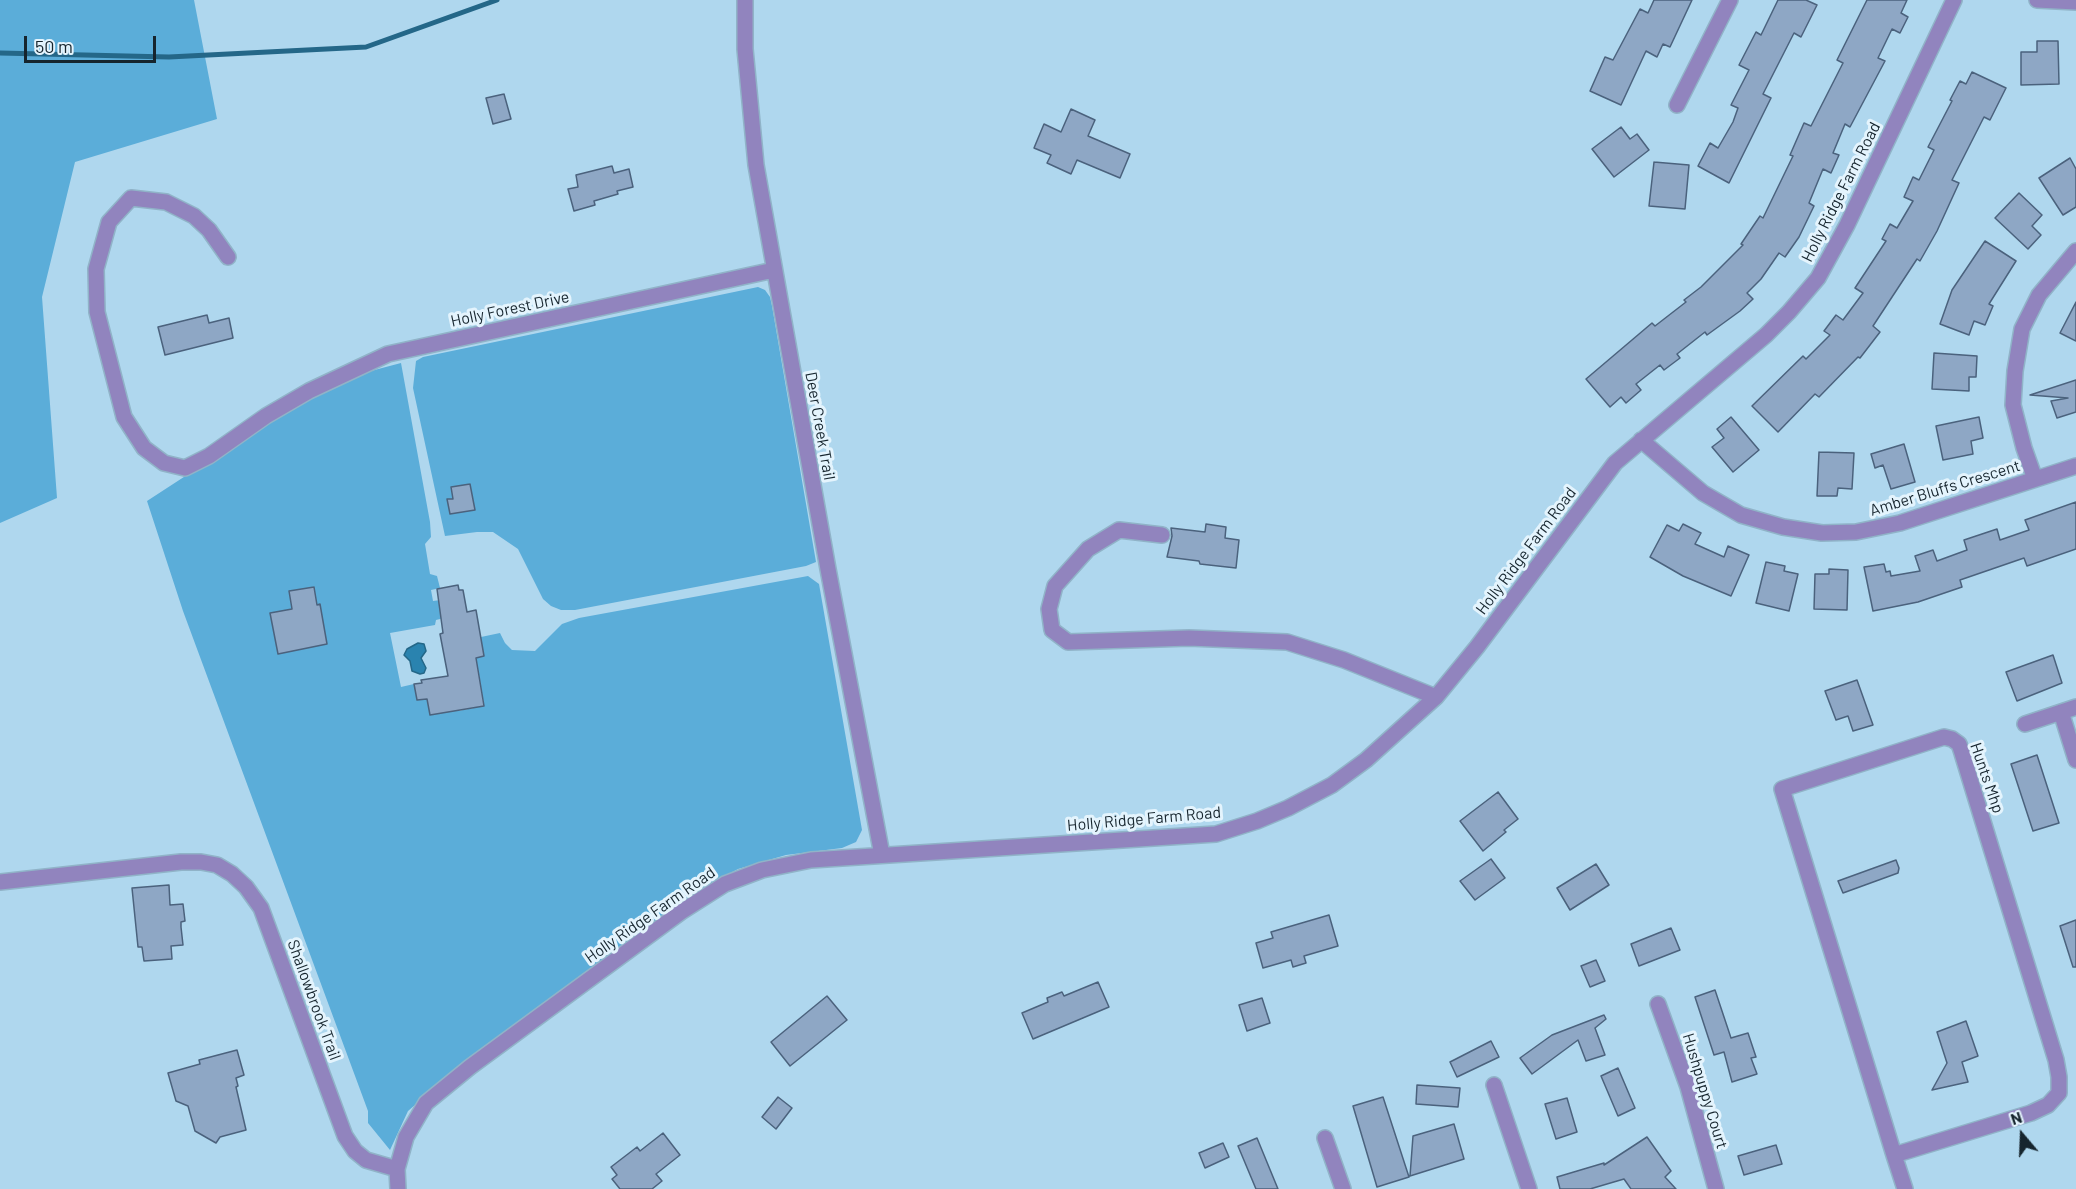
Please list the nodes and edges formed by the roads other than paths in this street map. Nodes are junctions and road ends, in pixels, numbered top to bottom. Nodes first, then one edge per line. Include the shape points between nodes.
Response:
1 (745, 0) edge
2 (1730, 0) edge
3 (1954, 0) edge
4 (2037, 0) edge
5 (2076, 2) edge
6 (1677, 105) dead end
7 (2076, 251) edge
8 (228, 257) dead end
9 (774, 270) junction
10 (1641, 440) junction
11 (2076, 466) edge
12 (2035, 479) junction
13 (1162, 535) dead end
14 (1436, 697) junction
15 (2069, 710) edge
16 (2025, 724) dead end
17 (2076, 760) edge
18 (882, 855) junction
19 (0, 882) edge
20 (1658, 1004) dead end
21 (1494, 1085) dead end
22 (1325, 1138) dead end
23 (1894, 1155) junction
24 (397, 1169) junction
25 (398, 1189) edge
26 (1342, 1189) edge
27 (1530, 1189) edge
28 (1716, 1189) edge
29 (1905, 1189) edge

1 - 9 street, Deer Creek Trail via 745,49 756,165
2 - 6 street
3 - 10 street, Holly Ridge Farm Road via 1818,278 1766,335
4 - 5 street
7 - 12 street, Amber Bluffs Crescent via 2038,295 2022,329 2013,405
8 - 9 street, Holly Forest Drive via 194,216 166,202 131,198 109,222 96,270 97,312 124,417 144,448 164,463 185,468 309,391 388,354
9 - 18 street, Deer Creek Trail
10 - 12 street, Amber Bluffs Crescent via 1703,494 1741,515 1821,533 1856,532 1899,524
10 - 14 street, Holly Ridge Farm Road via 1614,463
11 - 12 street, Amber Bluffs Crescent
13 - 14 street via 1119,530 1088,549 1055,586 1049,609 1052,630 1068,642 1189,638 1287,642
14 - 18 street, Holly Ridge Farm Road via 1332,785 1288,808 1216,834
15 - 16 street
15 - 17 street
18 - 24 street, Holly Ridge Farm Road via 810,860 762,870 725,884 698,901 426,1102 406,1137
19 - 24 street, Shallowbrook Trail via 181,862 217,865 232,874 261,908 345,1136 366,1160
20 - 28 street, Hushpuppy Court via 1688,1087
21 - 27 street
22 - 26 street
23 - 23 street, Hunts Mhp via 2031,1113 2048,1106 2059,1093 2056,1060 1962,753 1959,744 1944,736 1782,789
23 - 29 street, Hunts Mhp
24 - 25 street, Holly Ridge Farm Road

